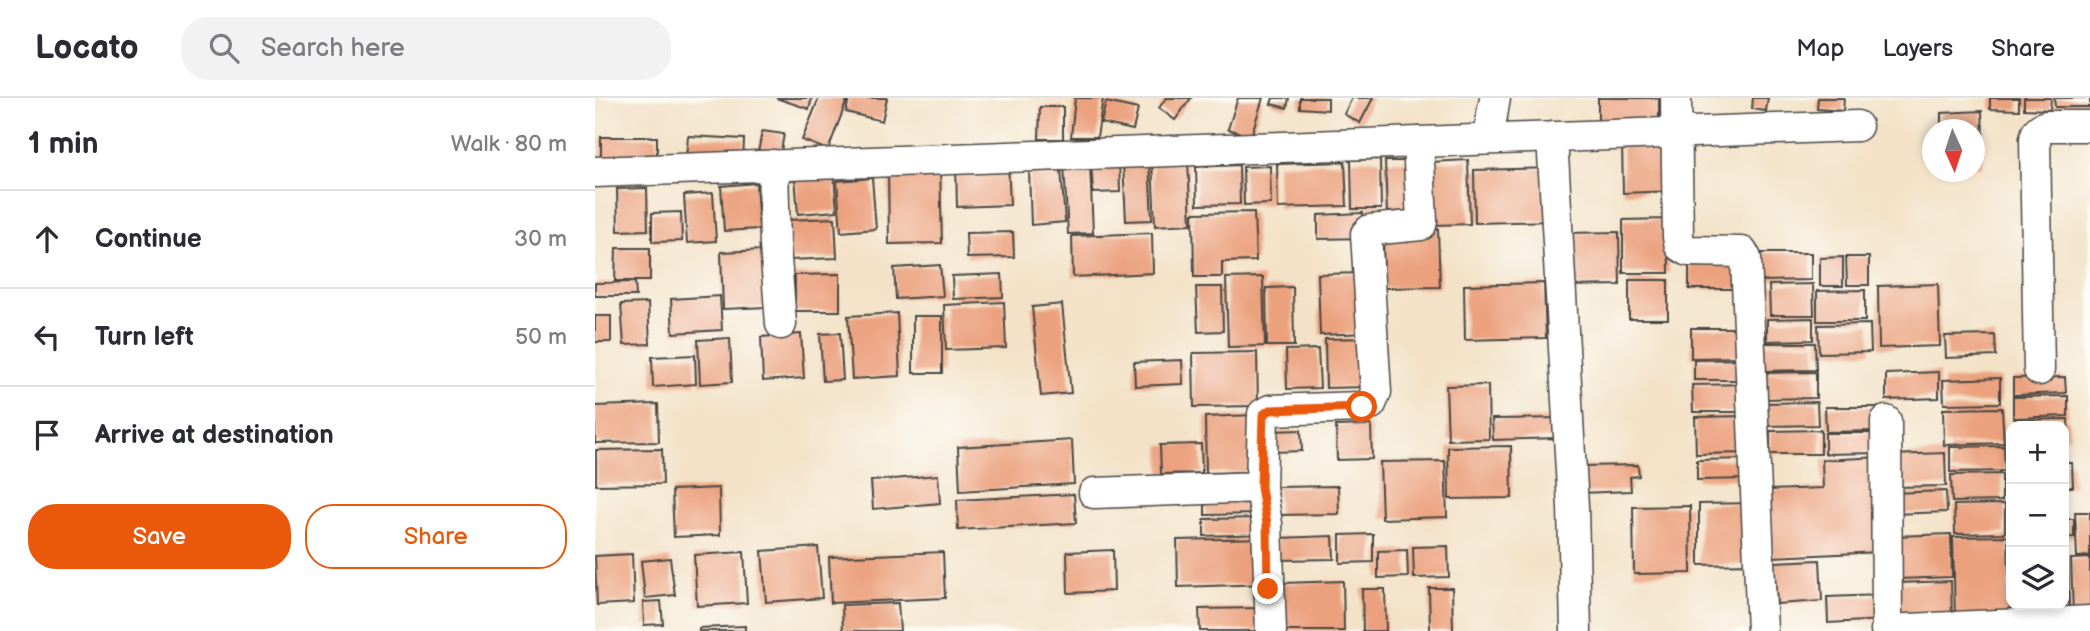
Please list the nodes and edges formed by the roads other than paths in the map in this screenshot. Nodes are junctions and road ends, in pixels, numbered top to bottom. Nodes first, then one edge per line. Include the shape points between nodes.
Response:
1 (1496, 98) edge
2 (1676, 98) edge
3 (1857, 126) dead end
4 (2090, 126) edge
5 (1677, 132) junction
6 (1552, 136) junction
7 (1488, 139) junction
8 (1418, 142) junction
9 (773, 165) junction
10 (595, 172) edge
11 (781, 324) dead end
12 (2039, 370) dead end
13 (1886, 422) dead end
14 (1261, 487) junction
15 (1094, 493) dead end
16 (2090, 621) edge
17 (1271, 631) edge
18 (1576, 631) edge
19 (1762, 631) edge
20 (1886, 631) edge

1 - 7 street
2 - 5 street
3 - 5 street
4 - 12 street via 2046,126 2037,131 2035,139
5 - 6 street
5 - 19 street via 1680,246 1688,251 1742,252 1746,258
6 - 7 street
6 - 18 street
7 - 8 street
8 - 9 street
8 - 14 street via 1421,225 1370,230 1366,236 1373,400 1362,407 1265,412
9 - 10 street
9 - 11 street
13 - 20 street
14 - 15 street
14 - 17 street
16 - 20 street

